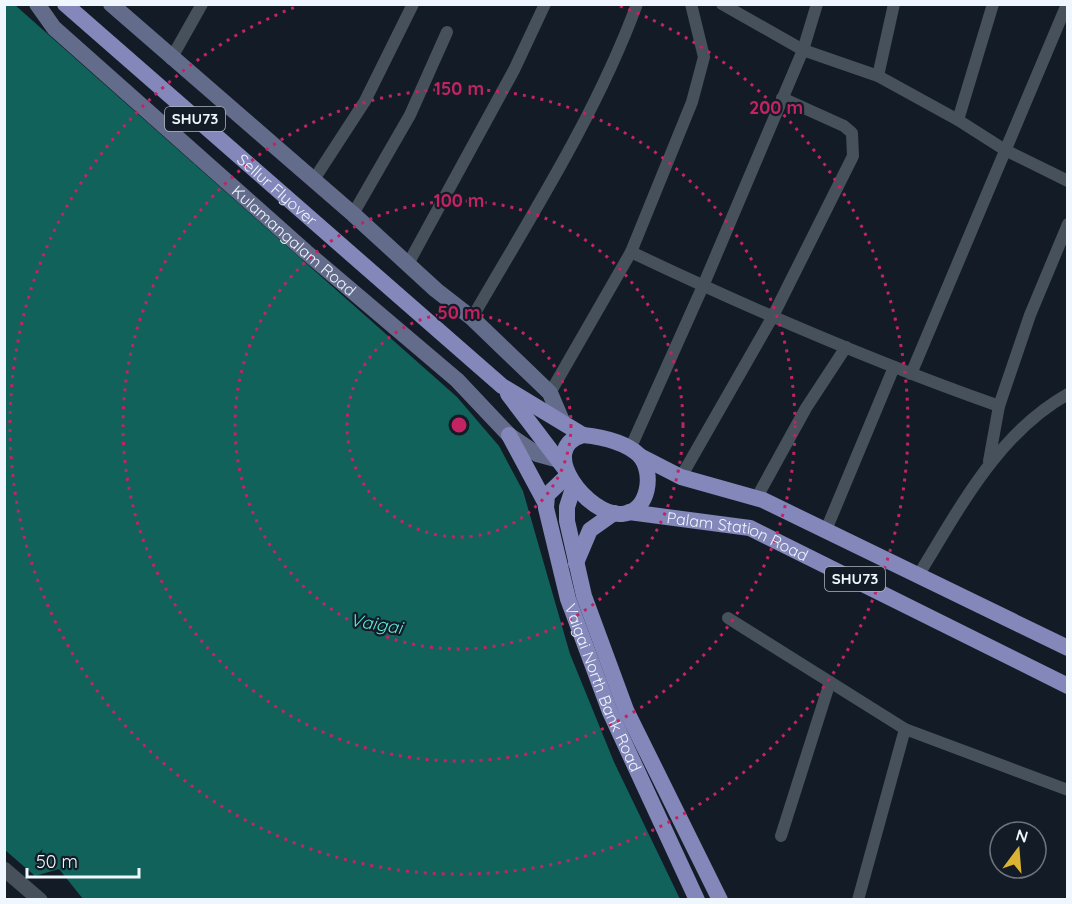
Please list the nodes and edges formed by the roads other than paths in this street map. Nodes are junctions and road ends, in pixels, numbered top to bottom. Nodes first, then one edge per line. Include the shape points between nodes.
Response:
1 (38, 4) edge
2 (65, 4) edge
3 (111, 4) edge
4 (202, 4) edge
5 (413, 4) edge
6 (545, 4) edge
7 (637, 4) edge
8 (691, 4) edge
9 (722, 4) edge
10 (817, 4) edge
11 (894, 4) edge
12 (993, 4) edge
13 (1067, 4) edge
14 (447, 32) dead end
15 (803, 50) junction
16 (171, 59) junction
17 (878, 76) junction
18 (782, 98) junction
19 (958, 120) junction
20 (1005, 150) junction
21 (313, 181) junction
22 (1068, 181) edge
23 (353, 214) junction
24 (1066, 231) edge
25 (631, 252) junction
26 (408, 264) junction
27 (704, 286) junction
28 (773, 316) junction
29 (472, 318) junction
30 (846, 347) junction
31 (894, 367) junction
32 (911, 374) junction
33 (502, 386) junction
34 (550, 393) junction
35 (1068, 394) edge
36 (999, 406) junction
37 (562, 421) junction
38 (509, 435) junction
39 (583, 435) junction
40 (635, 453) junction
41 (989, 461) junction
42 (567, 472) junction
43 (681, 477) junction
44 (756, 499) junction
45 (546, 504) junction
46 (621, 513) junction
47 (826, 530) junction
48 (576, 563) junction
49 (919, 574) junction
50 (728, 618) dead end
51 (1068, 648) edge
52 (830, 682) junction
53 (1068, 686) edge
54 (905, 729) junction
55 (1068, 790) edge
56 (781, 836) dead end
57 (4, 869) edge
58 (40, 900) edge
59 (697, 900) edge
60 (720, 900) edge
61 (858, 900) edge

1 - 38 main road, Kulamangalam Road via 54,28 457,380
2 - 33 main road, Sellur Flyover / SHU73
3 - 16 main road
4 - 16 street
5 - 21 street via 365,101
6 - 26 street via 514,70
7 - 29 street via 587,118
8 - 25 street via 704,57 693,102
9 - 15 street
10 - 15 street
11 - 17 street
12 - 19 street
13 - 20 street
14 - 23 street via 410,115
15 - 17 street
15 - 18 street
16 - 21 main road
17 - 19 street
18 - 27 street
18 - 28 street via 844,126 852,134 854,144 853,156
19 - 20 street
20 - 22 street
20 - 32 street
21 - 23 main road
23 - 26 main road
24 - 36 street via 1029,315
25 - 27 street
25 - 34 street
26 - 29 main road
27 - 28 street
27 - 40 street
28 - 30 street
28 - 43 street
29 - 34 main road
30 - 31 street
30 - 44 street via 806,408
31 - 32 street
31 - 47 street
32 - 36 street
33 - 37 main road, SHU73
33 - 42 main road, SHU73
34 - 37 main road
35 - 41 street via 1046,406
36 - 41 street
37 - 39 main road, SHU73
38 - 42 main road, Kulamangalam Road
38 - 45 main road, Vaigai North Bank Road
39 - 40 main road, SHU73 via 603,438
39 - 42 main road via 567,447
40 - 43 main road, Palam Station Road / SHU73
40 - 46 main road via 648,472 647,488 640,502
41 - 49 street
42 - 45 main road via 547,495
42 - 46 main road, SHU73 via 591,501
42 - 48 main road, Vaigai North Bank Road via 567,514
43 - 44 main road, Palam Station Road / SHU73
44 - 47 main road, Palam Station Road / SHU73
45 - 59 main road, Vaigai North Bank Road via 568,599 610,712
46 - 48 main road via 590,530
46 - 53 main road, Palam Station Road / SHU73 via 750,528
47 - 49 main road, Palam Station Road / SHU73
48 - 60 main road, Vaigai North Bank Road via 584,596 626,710
49 - 51 main road, Palam Station Road / SHU73
50 - 52 street
52 - 54 street
52 - 56 street
54 - 55 street
54 - 61 street
57 - 58 street

